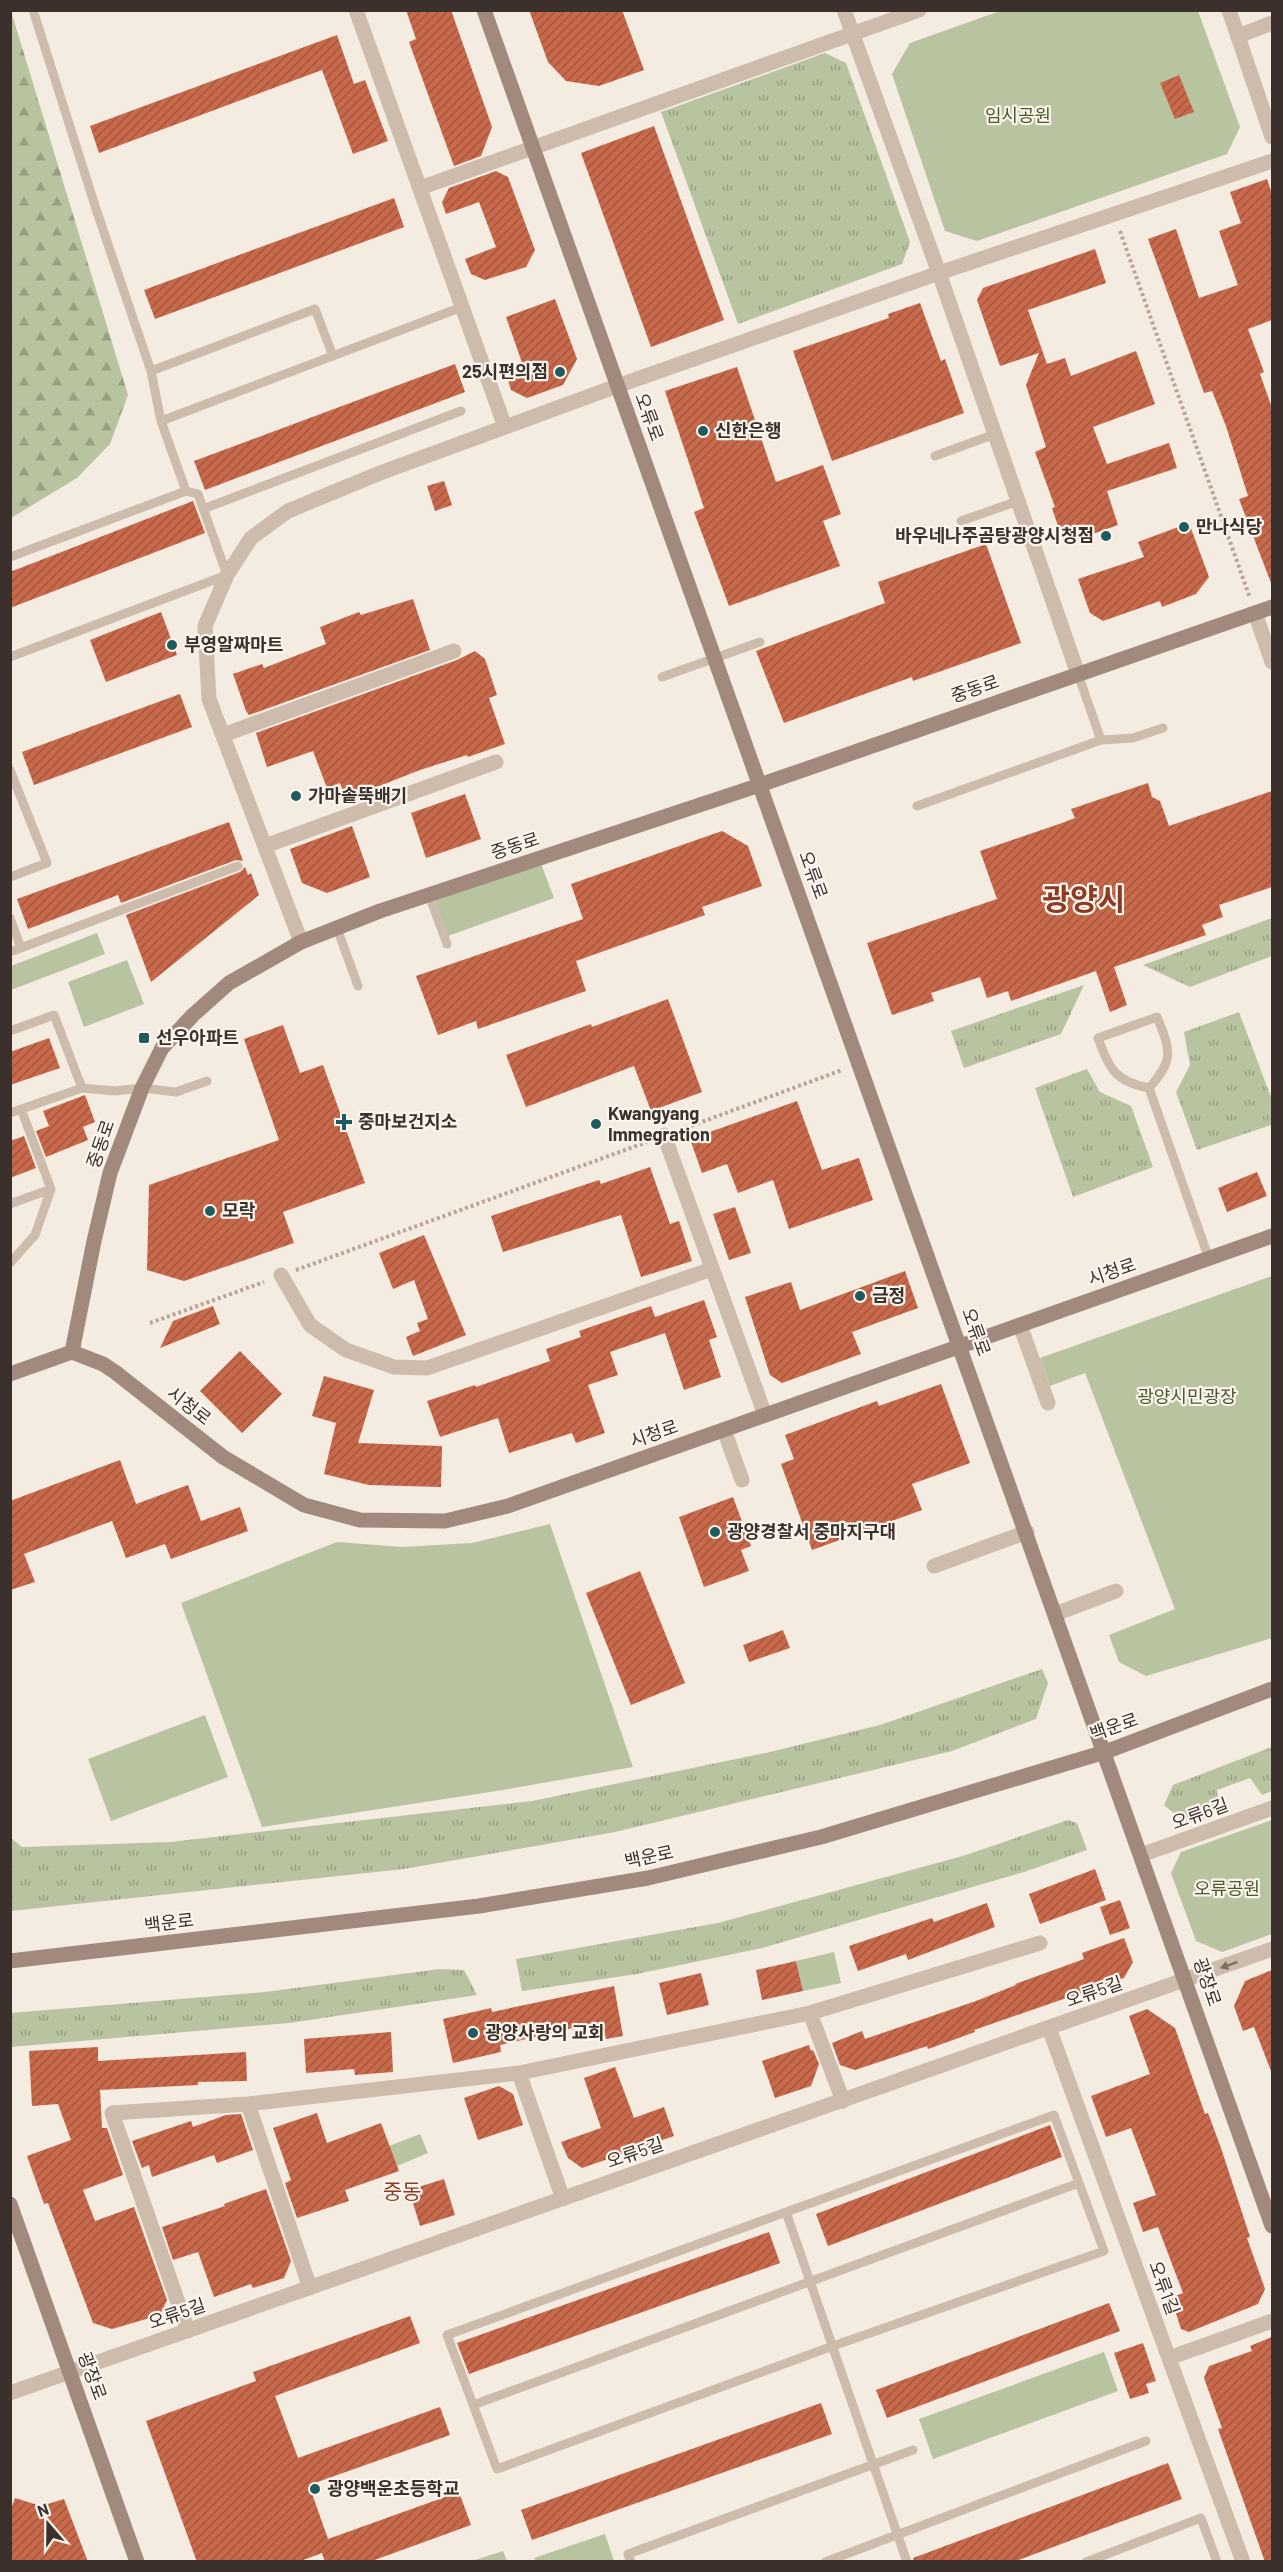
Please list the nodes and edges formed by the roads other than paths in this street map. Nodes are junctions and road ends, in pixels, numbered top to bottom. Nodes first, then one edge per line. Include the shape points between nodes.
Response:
1 (33, 10) edge
2 (357, 10) edge
3 (484, 10) edge
4 (844, 10) edge
5 (919, 10) edge
6 (1229, 10) edge
7 (1272, 23) edge
8 (852, 34) junction
9 (1238, 36) junction
10 (1272, 137) edge
11 (532, 147) junction
12 (1272, 160) edge
13 (420, 188) junction
14 (939, 273) junction
15 (462, 307) junction
16 (333, 356) junction
17 (152, 371) junction
18 (617, 386) junction
19 (461, 411) dead end
20 (161, 421) junction
21 (506, 427) junction
22 (995, 434) junction
23 (935, 456) dead end
24 (186, 490) junction
25 (1018, 501) junction
26 (203, 509) junction
27 (961, 521) dead end
28 (10, 558) edge
29 (227, 575) junction
30 (1272, 607) edge
31 (1255, 613) junction
32 (760, 642) dead end
33 (454, 651) dead end
34 (10, 657) edge
35 (715, 658) junction
36 (1272, 662) edge
37 (1078, 674) junction
38 (662, 676) dead end
39 (1163, 728) dead end
40 (223, 735) junction
41 (1101, 740) junction
42 (496, 762) dead end
43 (10, 770) edge
44 (760, 785) junction
45 (917, 806) dead end
46 (265, 846) junction
47 (238, 866) dead end
48 (10, 878) edge
49 (429, 895) junction
50 (10, 918) edge
51 (337, 928) junction
52 (301, 942) junction
53 (447, 944) dead end
54 (21, 948) junction
55 (10, 952) edge
56 (358, 986) dead end
57 (10, 1031) edge
58 (207, 1081) dead end
59 (82, 1088) junction
60 (142, 1088) junction
61 (1149, 1088) junction
62 (21, 1109) junction
63 (10, 1113) edge
64 (664, 1135) road end
65 (51, 1189) junction
66 (10, 1204) edge
67 (1272, 1236) edge
68 (1209, 1259) junction
69 (10, 1263) edge
70 (712, 1269) junction
71 (282, 1275) road end
72 (1020, 1325) junction
73 (960, 1347) junction
74 (72, 1352) junction
75 (10, 1374) edge
76 (1048, 1403) dead end
77 (765, 1415) junction
78 (724, 1430) junction
79 (742, 1480) dead end
80 (1027, 1532) junction
81 (934, 1566) dead end
82 (1116, 1591) dead end
83 (1055, 1614) junction
84 (1272, 1689) edge
85 (1105, 1752) junction
86 (1272, 1809) edge
87 (1142, 1855) junction
88 (1040, 1943) dead end
89 (1272, 1949) edge
90 (10, 1961) edge
91 (1186, 1980) junction
92 (810, 2013) junction
93 (1049, 2028) junction
94 (519, 2073) junction
95 (843, 2101) junction
96 (248, 2104) junction
97 (1080, 2183) junction
98 (563, 2199) junction
99 (1268, 2199) edge
100 (10, 2204) edge
101 (786, 2212) junction
102 (1272, 2226) edge
103 (811, 2283) junction
104 (310, 2288) junction
105 (1272, 2321) edge
106 (188, 2331) junction
107 (833, 2346) junction
108 (1169, 2358) junction
109 (70, 2372) junction
110 (10, 2393) edge
111 (473, 2405) junction
112 (1146, 2441) dead end
113 (913, 2450) dead end
114 (874, 2464) junction
115 (898, 2535) junction
116 (137, 2562) edge
117 (631, 2562) edge
118 (825, 2562) edge
119 (907, 2562) edge
120 (1086, 2562) edge
121 (1217, 2562) edge
122 (1243, 2562) edge

1 - 17 lane
2 - 13 street
3 - 11 street, 오류로
4 - 8 street
5 - 8 street
6 - 9 street
7 - 9 street
8 - 11 street
8 - 14 street
9 - 10 street
11 - 13 street
11 - 18 street, 오류로
12 - 14 street
13 - 15 street
14 - 18 street
14 - 22 street
15 - 16 lane
15 - 21 street
16 - 17 lane via 315,309
16 - 20 lane
17 - 20 lane
18 - 21 street
18 - 35 street, 오류로
19 - 26 lane
20 - 24 lane
21 - 29 street via 288,511 251,537
22 - 23 lane
22 - 25 street
24 - 26 lane via 198,494
24 - 28 lane
25 - 27 lane
25 - 37 street
26 - 29 lane
29 - 34 lane
29 - 40 street via 205,626 209,699
30 - 31 street, 중동로
31 - 36 street
31 - 37 street, 중동로
32 - 35 lane
33 - 40 street
35 - 38 lane
35 - 44 street, 오류로
37 - 41 lane
37 - 44 street, 중동로
39 - 41 lane via 1133,738
40 - 46 street
41 - 45 lane
42 - 46 street
43 - 48 lane via 47,863
44 - 49 street, 중동로
44 - 73 street, 오류로
46 - 52 street
47 - 54 lane
49 - 51 street, 중동로
49 - 53 lane
50 - 54 lane
51 - 52 street, 중동로
51 - 56 lane
52 - 60 street, 중동로 via 229,983 193,1015 162,1048
54 - 55 lane
57 - 59 lane via 54,1015
58 - 60 lane via 176,1092
59 - 60 lane
59 - 62 lane
60 - 74 street, 중동로 via 110,1173
61 - 61 lane via 1165,1071 1169,1054 1157,1017 1098,1038 1114,1074 1131,1085
61 - 68 lane
62 - 63 lane
62 - 65 lane
64 - 70 street
65 - 66 lane
65 - 69 lane via 35,1235
67 - 68 street, 시청로
68 - 72 street, 시청로
70 - 71 street via 427,1368 394,1367 346,1350 310,1325
70 - 77 street
72 - 73 street, 시청로
72 - 76 street
73 - 77 street, 시청로
73 - 80 street, 오류로
74 - 75 street
74 - 78 street, 시청로 via 103,1364 224,1457 304,1505 360,1520 445,1521 508,1506
77 - 78 street, 시청로
78 - 79 street
80 - 81 street
80 - 83 street, 오류로
82 - 83 street
83 - 85 street, 오류로
84 - 85 street, 백운로
85 - 87 street, 광장로
85 - 90 street, 백운로 via 821,1837 648,1878 479,1906
86 - 87 street, 오류6길
87 - 91 street, 광장로
88 - 92 street
89 -> 91 street, 오류5길
91 - 93 street, 오류5길
91 - 99 street, 광장로
92 - 94 street
92 - 95 street
93 - 95 street, 오류5길
93 - 108 street, 오류1길
94 - 96 street
94 - 98 street
95 - 98 street, 오류5길
96 - 104 street
96 - 106 street via 112,2113
97 - 101 lane via 1054,2115
97 - 103 lane
97 - 107 lane via 1104,2251
98 - 104 street, 오류5길
99 - 102 street, 광장로
100 - 109 street, 광장로
101 - 103 lane
101 - 111 lane via 447,2335
103 - 107 lane
103 - 111 lane
104 - 106 street, 오류5길
105 - 108 street
106 - 109 street, 오류5길
107 - 111 lane via 497,2469
107 - 114 lane
108 - 122 street, 오류1길
109 - 110 street, 오류5길
109 - 116 street, 광장로
112 - 115 lane
113 - 114 lane
114 - 115 lane
114 - 117 lane via 628,2554
115 - 118 lane
115 - 119 lane
120 - 121 lane via 1201,2518

